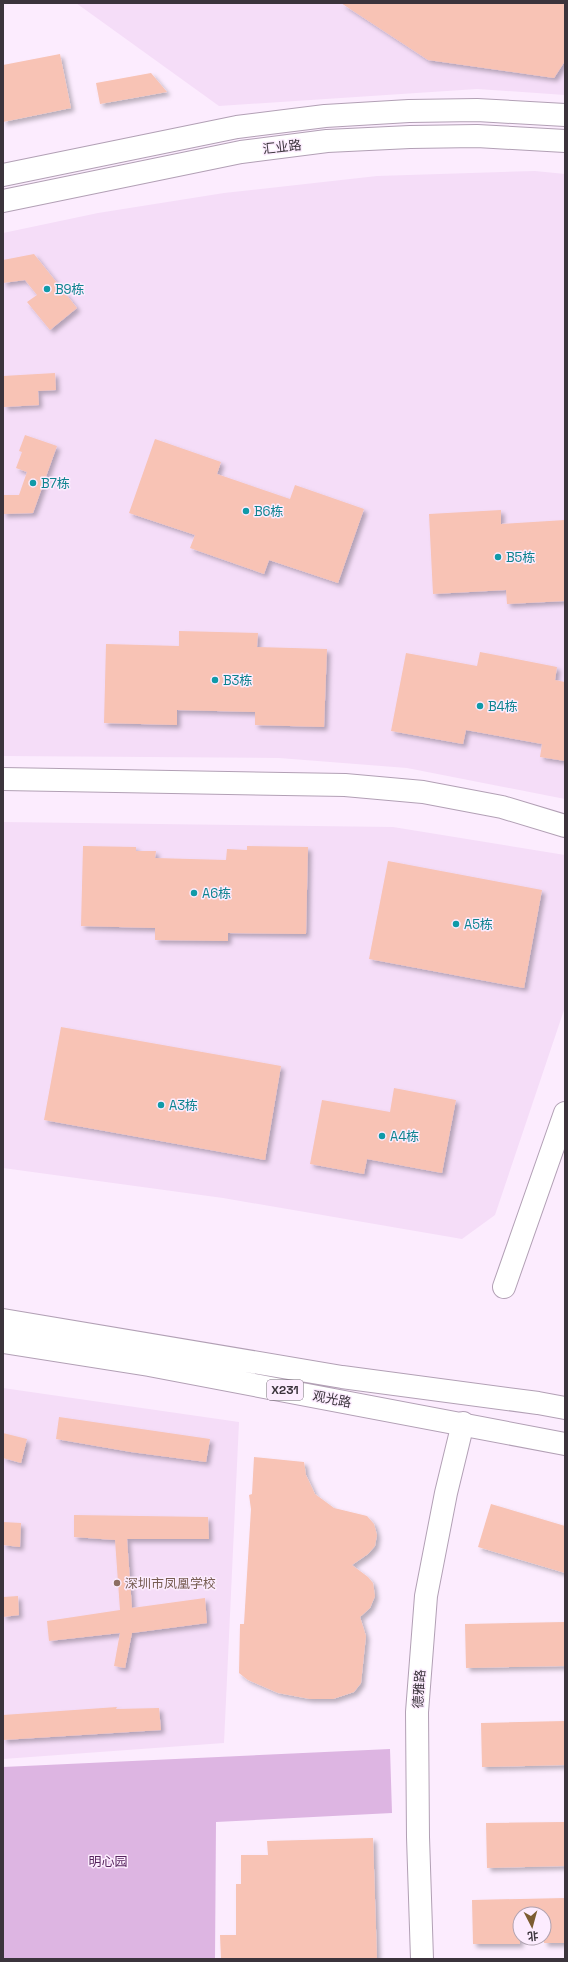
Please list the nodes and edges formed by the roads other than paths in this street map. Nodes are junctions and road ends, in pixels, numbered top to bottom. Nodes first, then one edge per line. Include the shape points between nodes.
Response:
1 (565, 115) edge
2 (565, 141) edge
3 (3, 175) edge
4 (3, 201) edge
5 (3, 778) edge
6 (565, 826) edge
7 (565, 1113) edge
8 (504, 1288) dead end
9 (3, 1320) edge
10 (3, 1342) edge
11 (565, 1408) edge
12 (463, 1423) junction
13 (565, 1444) edge
14 (422, 1959) edge

1 - 3 street, 汇业路 via 477,110 325,116 237,127
2 - 4 street, 汇业路 via 469,136 327,141 242,152
5 - 6 street via 345,785 423,792 502,807
7 - 8 street
9 - 11 street, 观光路 / X231 via 342,1377 538,1402
10 - 12 street, 观光路 / X231 via 149,1364
12 - 13 street, 观光路 / X231
12 - 14 street, 德雅路 via 426,1596 417,1712

